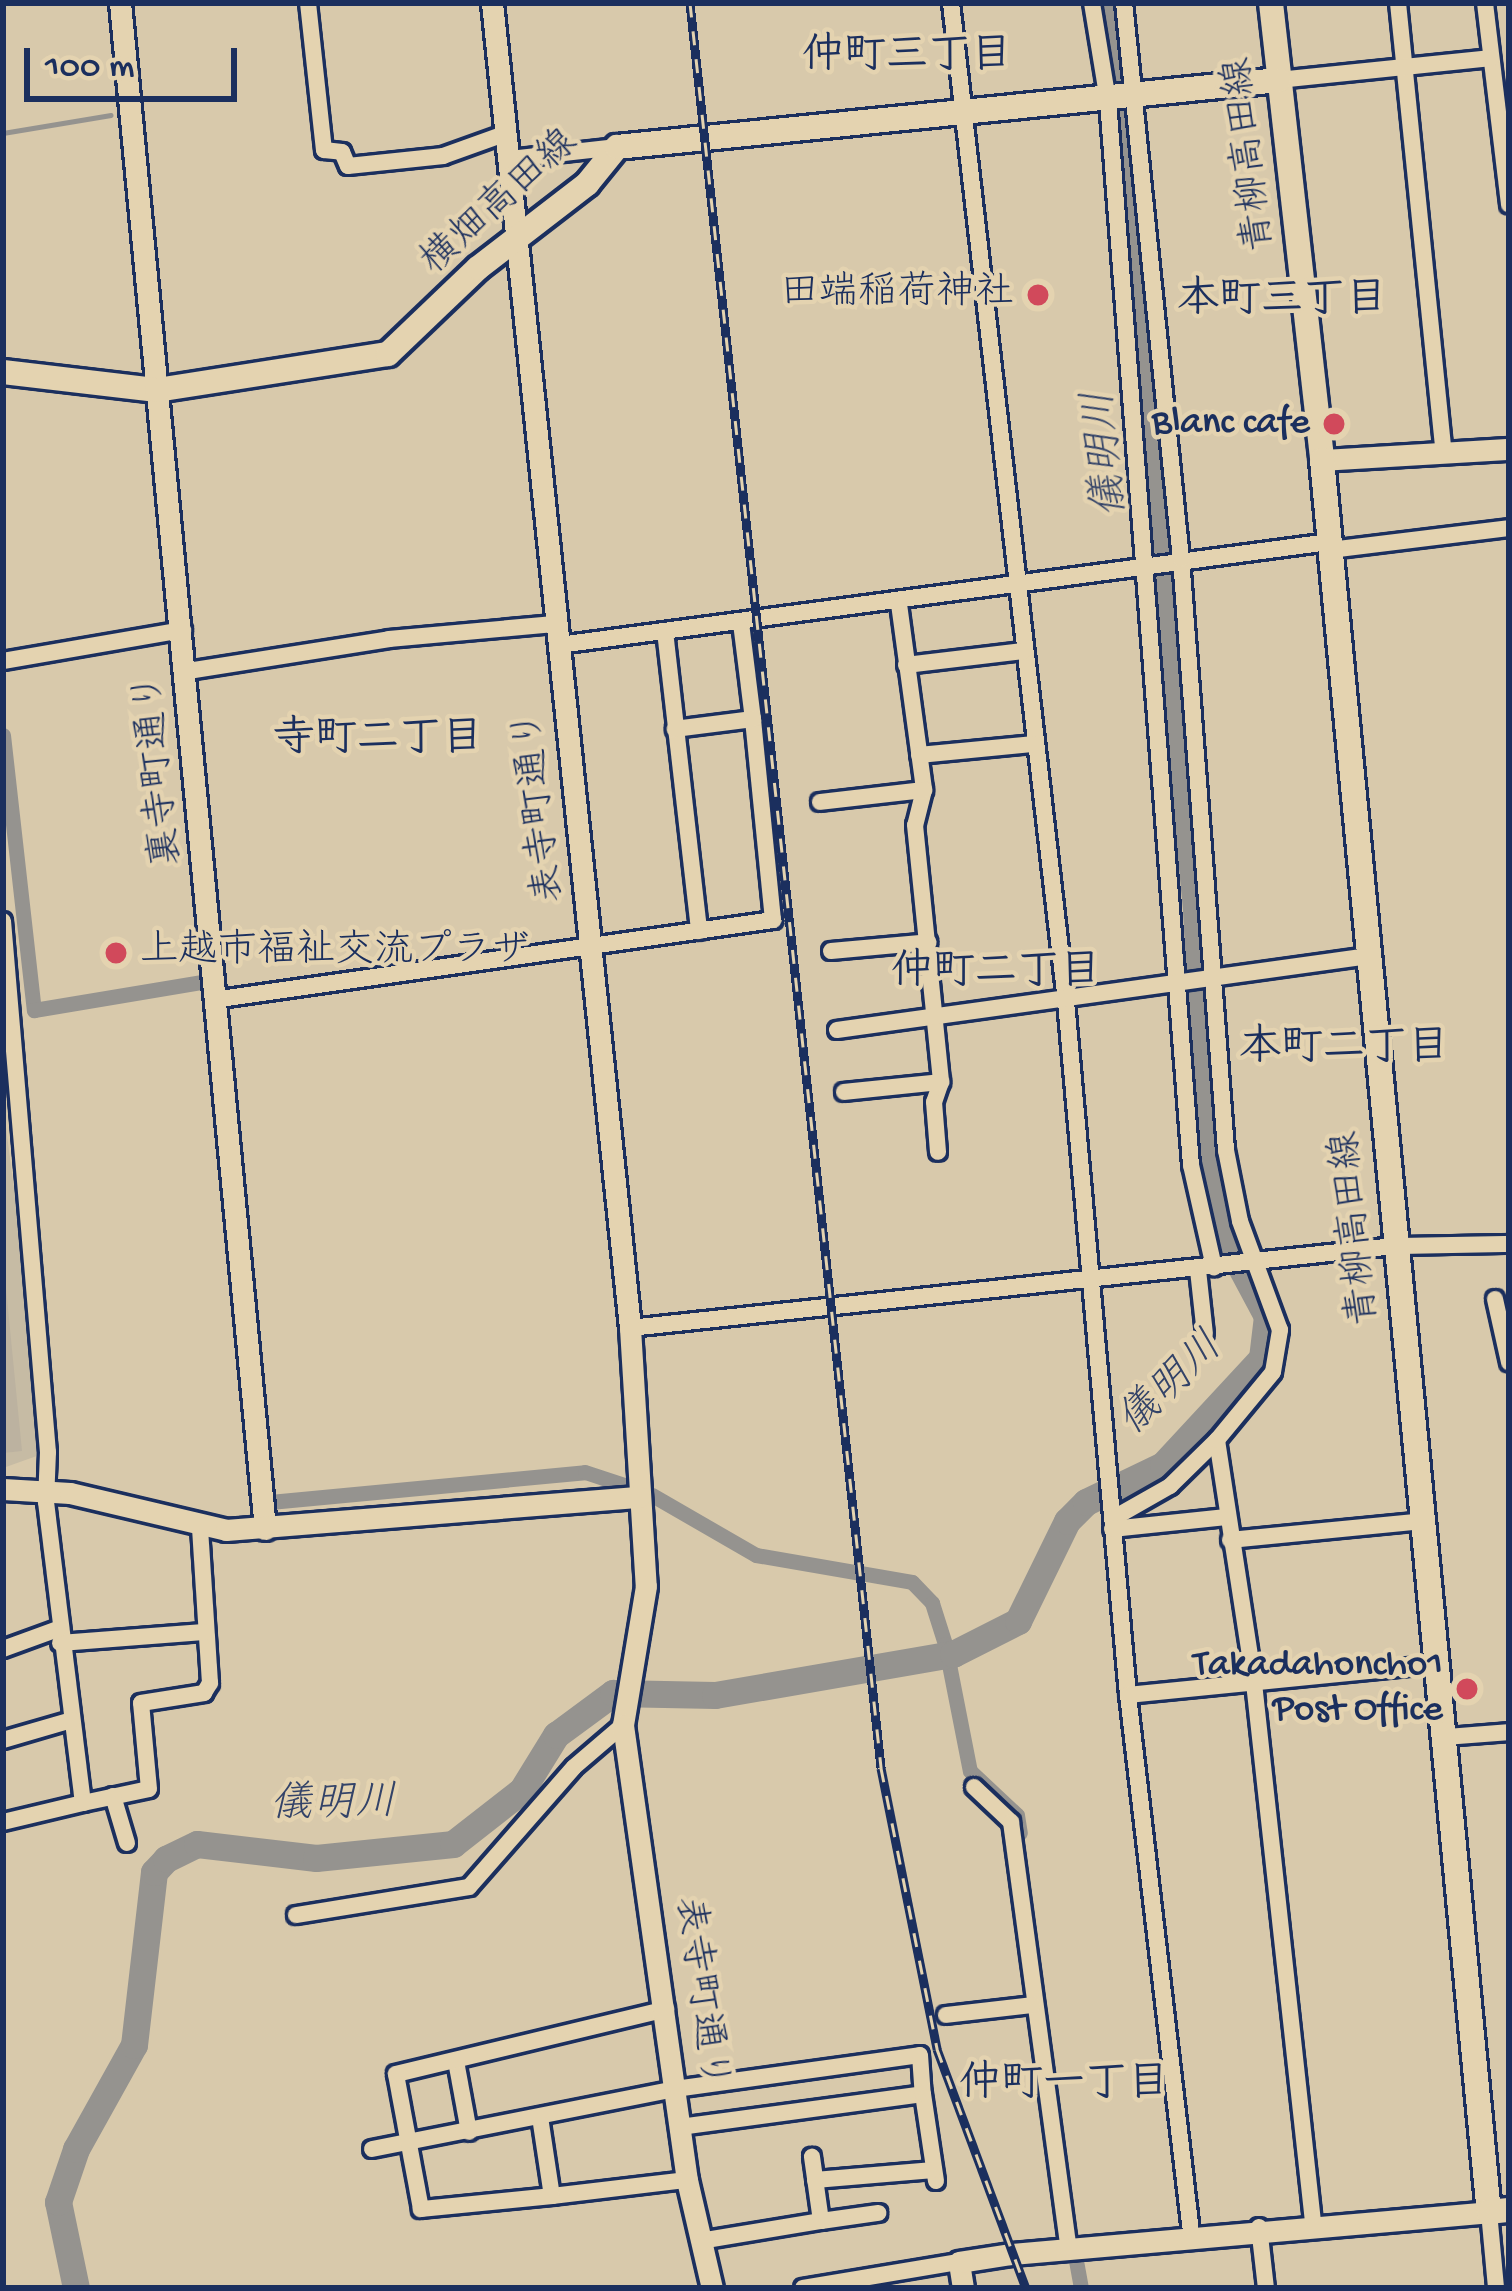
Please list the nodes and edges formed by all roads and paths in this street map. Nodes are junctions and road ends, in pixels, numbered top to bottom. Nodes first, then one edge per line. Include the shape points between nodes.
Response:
1 (120, 3) edge
2 (308, 3) edge
3 (492, 3) edge
4 (951, 3) edge
5 (1092, 3) edge
6 (1124, 3) edge
7 (1271, 3) edge
8 (1398, 3) edge
9 (1485, 3) edge
10 (1492, 58) junction
11 (1406, 67) junction
12 (1279, 80) junction
13 (1118, 99) junction
14 (962, 112) junction
15 (507, 133) junction
16 (617, 147) junction
17 (509, 159) junction
18 (1509, 205) edge
19 (516, 245) junction
20 (3, 372) edge
21 (157, 390) junction
22 (1509, 449) edge
23 (1444, 453) junction
24 (1322, 460) junction
25 (1509, 528) edge
26 (1330, 546) junction
27 (1181, 559) junction
28 (1143, 568) junction
29 (1013, 586) junction
30 (899, 604) junction
31 (741, 623) junction
32 (183, 630) junction
33 (665, 631) junction
34 (556, 635) junction
35 (1023, 650) junction
36 (3, 661) edge
37 (906, 665) junction
38 (188, 671) junction
39 (753, 718) junction
40 (675, 729) junction
41 (1034, 744) junction
42 (919, 755) junction
43 (924, 790) junction
44 (820, 802) dead end
45 (3, 921) edge
46 (699, 931) junction
47 (929, 942) junction
48 (595, 946) junction
49 (831, 951) dead end
50 (1369, 956) junction
51 (1213, 980) junction
52 (1180, 985) junction
53 (220, 999) junction
54 (1066, 1002) junction
55 (936, 1021) junction
56 (837, 1030) dead end
57 (941, 1082) junction
58 (844, 1092) dead end
59 (938, 1152) dead end
60 (1509, 1244) edge
61 (1395, 1246) junction
62 (1254, 1260) junction
63 (1211, 1268) junction
64 (1089, 1281) junction
65 (1495, 1299) dead end
66 (630, 1328) junction
67 (1205, 1334) dead end
68 (1509, 1362) edge
69 (1217, 1440) junction
70 (3, 1489) edge
71 (48, 1490) junction
72 (640, 1497) junction
73 (1226, 1517) junction
74 (1425, 1521) junction
75 (1112, 1524) junction
76 (200, 1529) junction
77 (265, 1529) junction
78 (1230, 1540) junction
79 (204, 1632) junction
80 (59, 1636) junction
81 (3, 1649) edge
82 (1438, 1664) junction
83 (1254, 1683) junction
84 (1128, 1695) junction
85 (626, 1716) junction
86 (72, 1720) junction
87 (1509, 1732) edge
88 (1446, 1737) junction
89 (3, 1741) edge
90 (974, 1786) dead end
91 (113, 1796) junction
92 (83, 1803) junction
93 (3, 1822) edge
94 (128, 1843) dead end
95 (296, 1915) dead end
96 (1032, 2005) junction
97 (665, 2009) junction
98 (946, 2014) dead end
99 (456, 2061) junction
100 (675, 2089) junction
101 (923, 2094) junction
102 (540, 2117) junction
103 (680, 2127) junction
104 (469, 2132) junction
105 (411, 2146) junction
106 (372, 2149) dead end
107 (812, 2157) dead end
108 (687, 2180) junction
109 (815, 2180) junction
110 (552, 2196) junction
111 (1499, 2211) edge
112 (878, 2213) dead end
113 (821, 2221) junction
114 (1313, 2222) junction
115 (1259, 2227) junction
116 (1191, 2233) junction
117 (700, 2241) junction
118 (1068, 2246) junction
119 (959, 2262) junction
120 (712, 2288) edge
121 (803, 2288) edge
122 (963, 2288) edge
123 (1266, 2288) edge
124 (1496, 2288) edge

1 - 21 street, 裏寺町通り
2 - 15 street via 324,150 342,152 348,166 443,156
3 - 15 street, 表寺町通り
4 - 14 street
5 - 13 street
6 - 13 street
7 - 12 main road, 青柳高田線
8 - 11 street
9 - 10 street
10 - 11 street
10 - 18 street
11 - 12 street
11 - 23 street
12 - 13 main road, 横畑高田線
12 - 24 main road, 青柳高田線
13 - 14 main road, 横畑高田線
13 - 27 street
13 - 28 street
14 - 16 main road, 横畑高田線
14 - 29 street
15 - 17 street, 表寺町通り
16 - 17 street
16 - 19 main road, 横畑高田線
17 - 19 street, 表寺町通り
19 - 21 main road, 横畑高田線 via 478,268 388,354
19 - 34 street, 表寺町通り
20 - 21 main road, 横畑高田線
21 - 32 street, 裏寺町通り
22 - 23 street
23 - 24 street
24 - 26 main road, 青柳高田線
25 - 26 street
26 - 27 street
26 - 50 main road, 青柳高田線
27 - 28 street
27 - 51 street
28 - 29 street
28 - 52 street
29 - 30 street
29 - 35 street
30 - 31 street
30 - 37 street
31 - 33 street
31 - 39 street
32 - 36 street
32 - 38 street, 裏寺町通り
33 - 34 street
33 - 40 street
34 - 38 street via 389,639
34 - 48 street, 表寺町通り
35 - 37 street
35 - 41 street
37 - 42 street
38 - 53 street, 裏寺町通り
39 - 40 street
39 - 46 street via 773,920
40 - 46 street
41 - 42 street
41 - 54 street
42 - 43 street
43 - 44 street
43 - 47 street via 915,825
45 - 71 street
46 - 48 street
47 - 49 street
47 - 55 street
48 - 53 street
48 - 66 street, 表寺町通り
50 - 51 street
50 - 61 main road, 青柳高田線
51 - 52 street
51 - 62 street via 1226,1150
52 - 54 street
52 - 63 street via 1192,1166
53 - 77 street, 裏寺町通り
54 - 55 street
54 - 64 street
55 - 56 street
55 - 57 street
57 - 58 street
57 - 59 street via 934,1102
60 - 61 street
61 - 62 street
61 - 74 main road, 青柳高田線
62 - 63 street
62 - 69 street via 1280,1330 1273,1372
63 - 64 street
63 - 67 street
64 - 66 street
64 - 75 street
65 - 68 street
66 - 72 street, 表寺町通り
69 - 73 street
69 - 75 street via 1170,1486
70 - 71 street
71 - 76 street
71 - 80 street
72 - 77 street
72 - 85 street, 表寺町通り via 646,1586
73 - 75 street
73 - 78 street
74 - 78 street
74 - 82 main road, 青柳高田線
75 - 84 street
76 - 77 street
76 - 79 street
78 - 83 street
79 - 80 street
79 - 91 street via 210,1683 204,1693 141,1703 149,1789
80 - 81 street
80 - 86 street
82 - 83 street
82 - 88 main road, 青柳高田線
83 - 84 street
83 - 114 street
84 - 116 street
85 - 95 street via 470,1887
85 - 97 street, 表寺町通り
86 - 89 street
86 - 92 street
87 - 88 street
88 - 111 main road, 青柳高田線
90 - 96 street via 1011,1822
91 - 92 street
91 - 94 street
92 - 93 street
96 - 98 street
96 - 118 street
97 - 99 street
97 - 100 street, 表寺町通り
99 - 104 street
99 - 105 street via 396,2074
100 - 101 street via 920,2055
100 - 102 street
100 - 103 street, 表寺町通り
101 - 103 street
101 - 109 street via 935,2175
102 - 104 street
102 - 110 street
103 - 108 street, 表寺町通り
104 - 105 street
105 - 106 street
105 - 110 street via 422,2209
107 - 109 street
108 - 110 street
108 - 117 street, 表寺町通り
109 - 113 street
111 - 114 street
111 - 124 street
112 - 113 street
113 - 117 street
114 - 115 street
115 - 116 street
115 - 123 street
116 - 118 street
117 - 120 street, 表寺町通り
118 - 119 street
119 - 121 street
119 - 122 street

